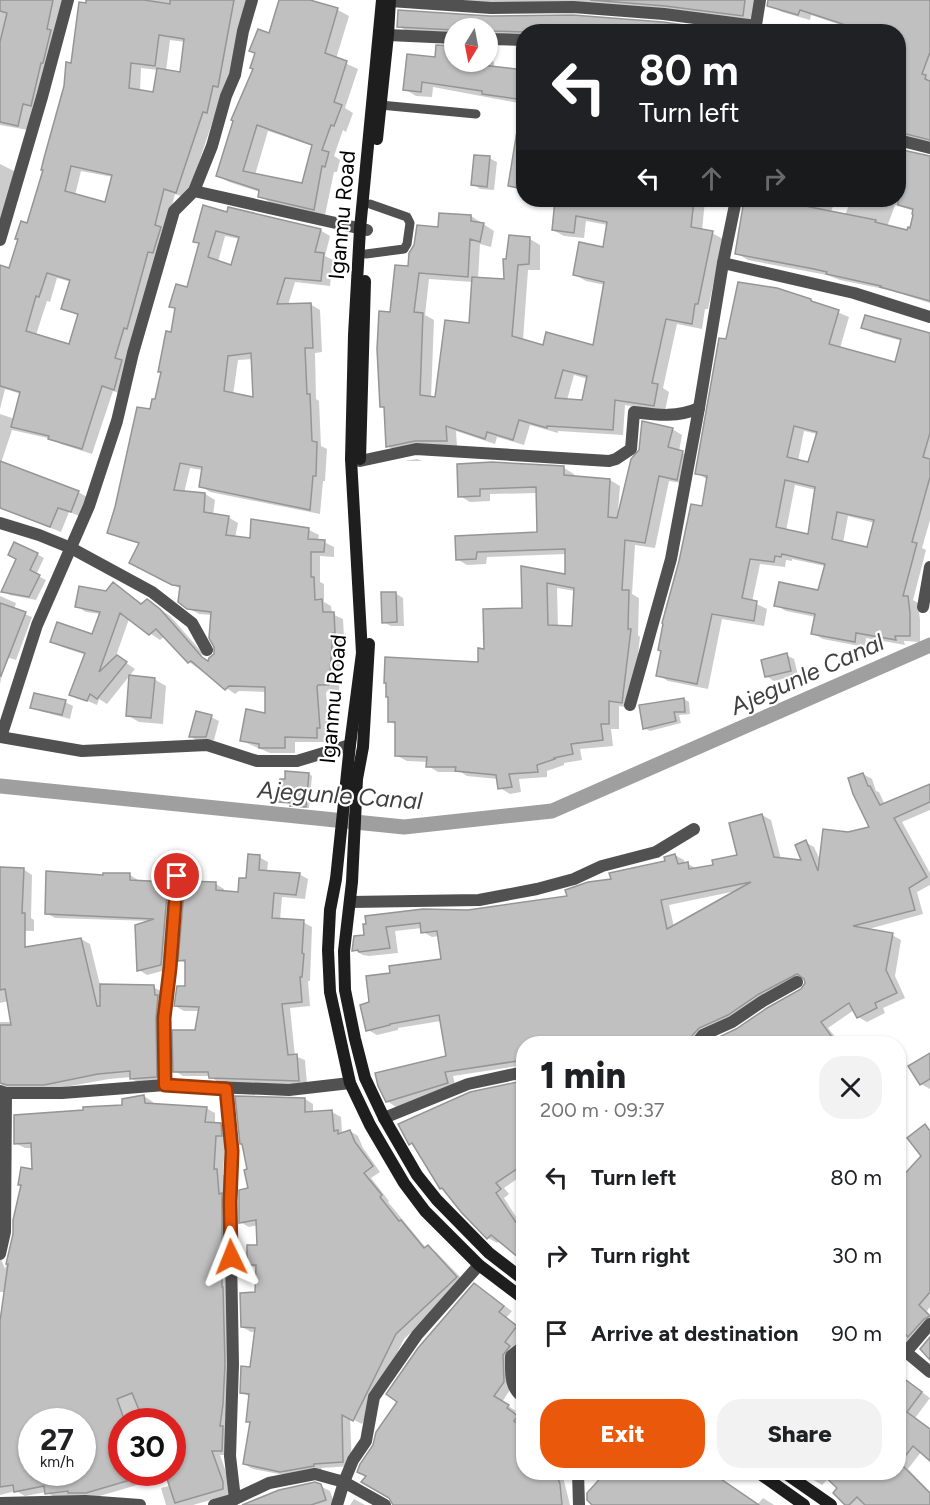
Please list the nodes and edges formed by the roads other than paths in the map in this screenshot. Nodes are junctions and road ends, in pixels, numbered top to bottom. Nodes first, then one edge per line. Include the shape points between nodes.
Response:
1 (68, 0) edge
2 (252, 0) edge
3 (382, 0) edge
4 (390, 0) edge
5 (760, 0) edge
6 (766, 0) edge
7 (723, 24) edge
8 (758, 24) edge
9 (760, 24) edge
10 (388, 35) junction
11 (444, 38) edge
12 (498, 39) edge
13 (516, 40) edge
14 (380, 105) junction
15 (476, 114) dead end
16 (906, 142) edge
17 (930, 148) edge
18 (194, 191) junction
19 (370, 204) junction
20 (735, 207) edge
21 (364, 230) junction
22 (0, 240) edge
23 (366, 254) junction
24 (723, 263) junction
25 (930, 317) edge
26 (699, 408) junction
27 (355, 460) junction
28 (0, 523) edge
29 (71, 548) junction
30 (930, 567) edge
31 (923, 607) dead end
32 (207, 650) dead end
33 (630, 705) dead end
34 (1, 737) edge
35 (350, 745) junction
36 (352, 775) junction
37 (694, 829) dead end
38 (177, 876) dead end
39 (350, 902) junction
40 (797, 982) dead end
41 (702, 1036) edge
42 (516, 1074) edge
43 (350, 1083) junction
44 (165, 1085) junction
45 (226, 1089) junction
46 (3, 1092) edge
47 (384, 1118) junction
48 (0, 1254) edge
49 (479, 1264) junction
50 (516, 1274) edge
51 (516, 1293) edge
52 (930, 1324) edge
53 (906, 1347) edge
54 (516, 1352) edge
55 (906, 1354) edge
56 (930, 1372) edge
57 (516, 1393) edge
58 (578, 1480) edge
59 (769, 1480) edge
60 (796, 1480) edge
61 (344, 1482) junction
62 (235, 1499) junction
63 (0, 1503) edge
64 (140, 1505) edge
65 (214, 1505) edge
66 (337, 1505) edge
67 (385, 1505) edge
68 (579, 1505) edge
69 (804, 1505) edge
70 (831, 1505) edge

1 - 22 street
2 - 18 street via 235,75
3 - 21 main road, Iganmu Road
4 - 7 street via 491,8 585,8 664,14
4 - 10 main road, Iganmu Road
5 - 8 street
6 - 9 street
10 - 11 street
10 - 14 main road, Iganmu Road
12 - 13 street
14 - 15 lane
14 - 19 main road, Iganmu Road
16 - 17 street
18 - 21 street
18 - 29 street via 174,211 117,421
19 - 21 main road, Iganmu Road
19 - 23 lane via 402,214 410,223 404,249
20 - 24 street
21 - 23 main road, Iganmu Road
21 - 27 main road, Iganmu Road via 354,335
23 - 27 main road, Iganmu Road
24 - 25 street via 854,293
24 - 26 street
26 - 27 street via 669,416 634,412 631,449 609,461 417,449
26 - 33 street via 671,558
27 - 35 main road, Iganmu Road via 362,653
27 - 36 main road, Iganmu Road via 369,657 363,747
28 - 29 street
29 - 32 street via 152,592 192,623
29 - 34 street via 37,626
30 - 31 street
34 - 35 street via 82,751 207,745 257,761 297,761
35 - 36 main road, Iganmu Road
36 - 39 main road, Iganmu Road
36 - 43 main road, Iganmu Road via 330,910 328,950 330,992
37 - 39 street via 656,852 537,889 478,900
38 - 44 street via 164,1018
39 - 47 main road, Iganmu Road via 344,951 345,990 365,1078
40 - 41 street via 732,1023
42 - 47 street via 468,1084
43 - 45 street via 289,1090
43 - 49 main road, Iganmu Road via 404,1183
44 - 45 street
44 - 46 street via 62,1093
45 - 62 street via 232,1151 230,1456
46 - 48 street via 5,1232
47 - 50 main road, Iganmu Road via 437,1200 489,1253
49 - 51 main road, Iganmu Road
49 - 61 street via 417,1335 374,1397 366,1441
52 - 53 street
54 - 57 street via 511,1356
55 - 56 street
58 - 68 street
59 - 69 main road
60 - 70 main road
61 - 62 street via 315,1474 268,1483
61 - 66 street
61 - 67 street
62 - 65 street
63 - 64 street via 85,1501

